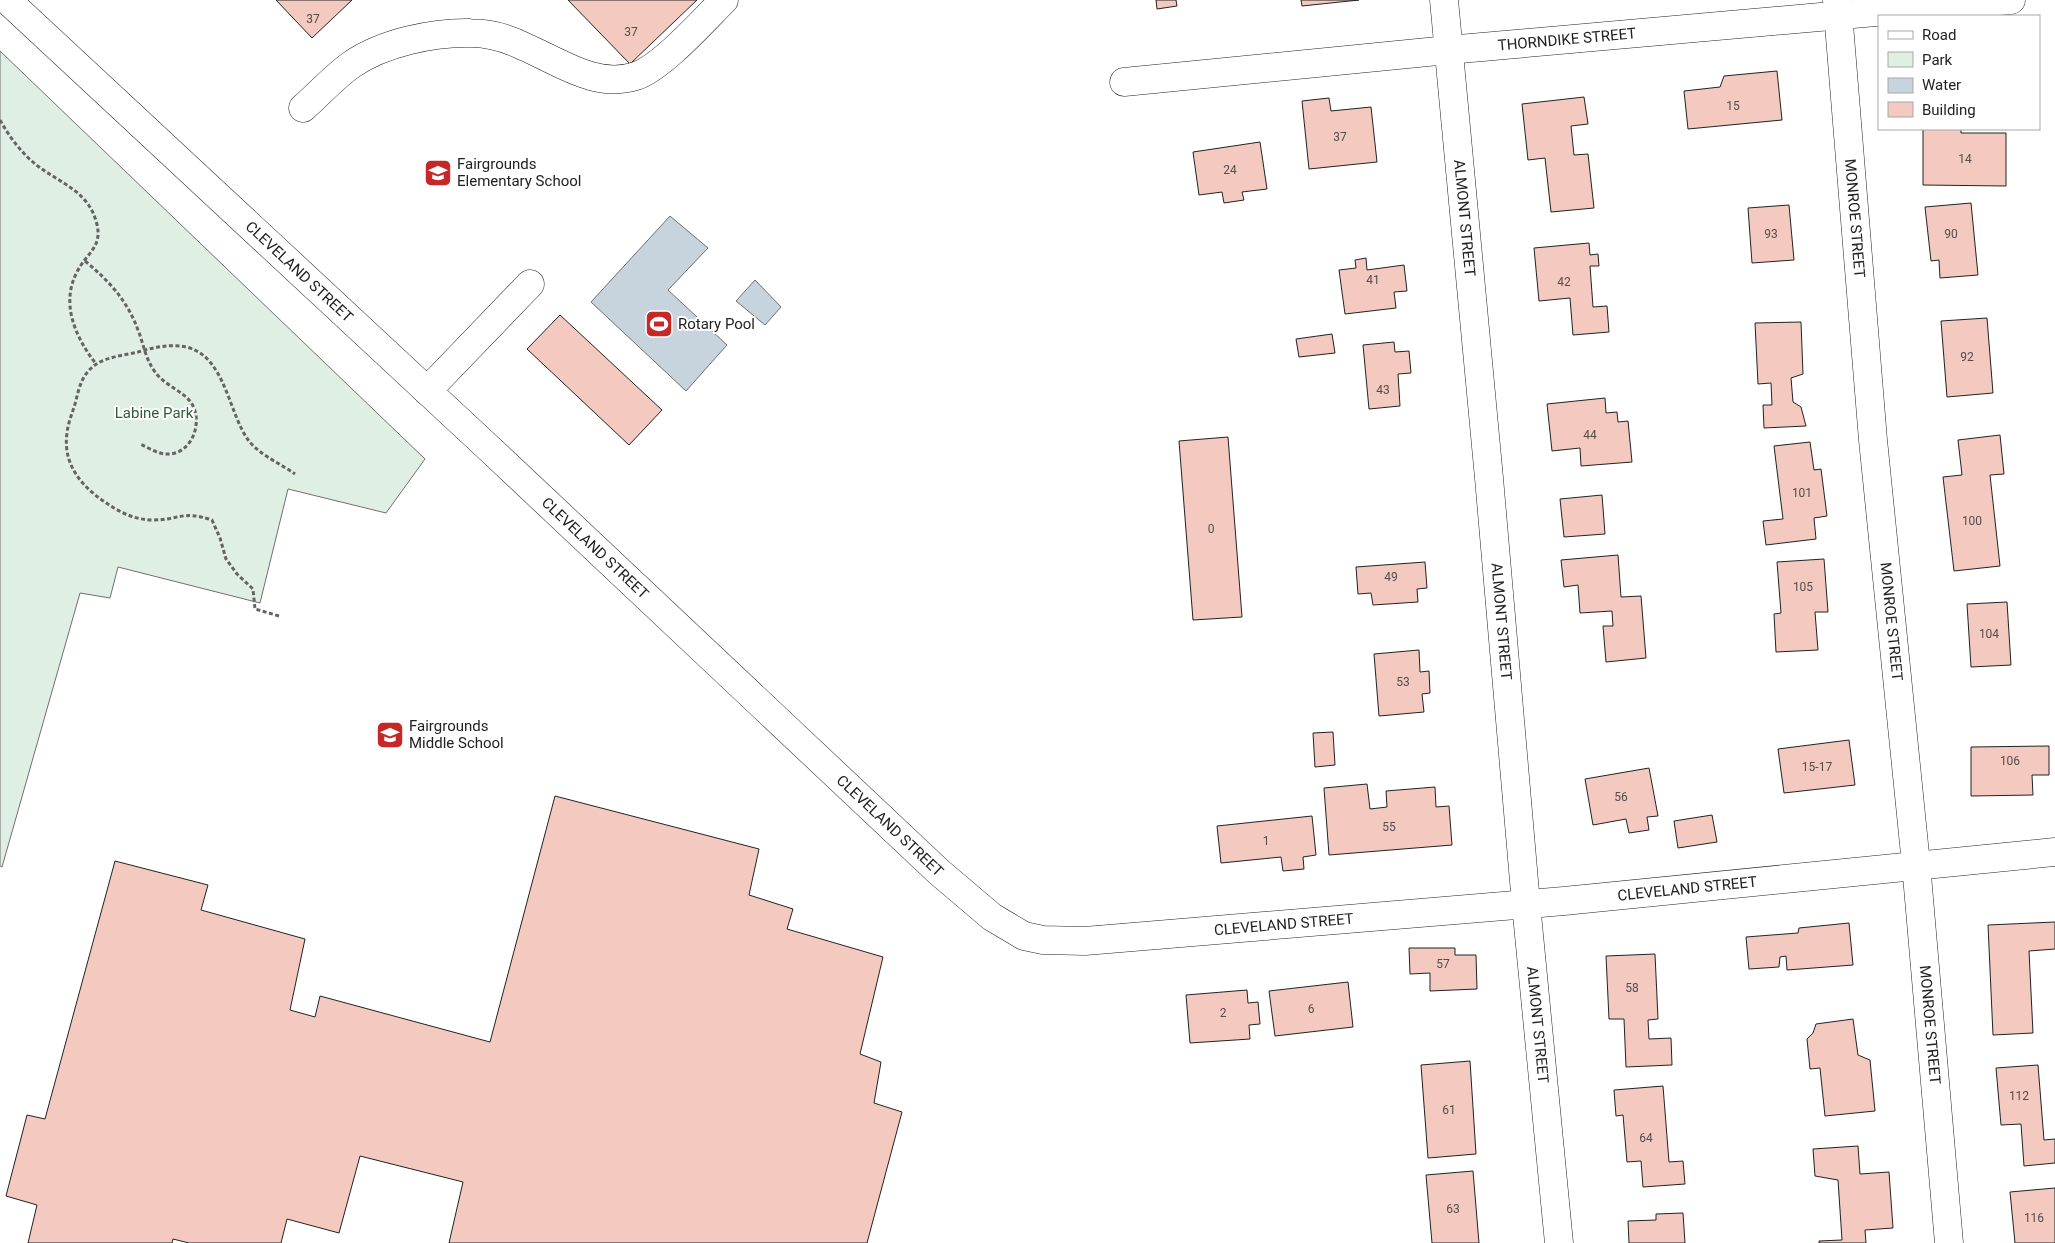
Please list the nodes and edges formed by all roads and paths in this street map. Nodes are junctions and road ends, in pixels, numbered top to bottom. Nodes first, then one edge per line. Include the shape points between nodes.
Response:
1 (7, 0) edge
2 (724, 0) edge
3 (1444, 0) edge
4 (2011, 0) edge
5 (1838, 7) edge
6 (1448, 50) junction
7 (1124, 82) dead end
8 (303, 108) dead end
9 (0, 120) edge
10 (85, 261) junction
11 (530, 284) dead end
12 (143, 350) junction
13 (96, 364) junction
14 (427, 391) junction
15 (140, 444) dead end
16 (296, 474) dead end
17 (279, 616) dead end
18 (2055, 852) edge
19 (1916, 864) junction
20 (1526, 904) junction
21 (1559, 1243) edge
22 (1949, 1243) edge

1 - 14 street, CLEVELAND STREET
2 - 8 street via 659,63 638,76 618,80 597,78 494,36 472,33 435,35 384,47 352,64
3 - 6 street, ALMONT STREET
4 - 5 street, THORNDIKE STREET
5 - 6 street, THORNDIKE STREET
5 - 19 street, MONROE STREET via 1873,440
6 - 7 street, THORNDIKE STREET
6 - 20 street, ALMONT STREET
9 - 10 path via 24,154 76,190 88,204 99,235
10 - 12 path via 118,292 139,331
10 - 13 path via 77,271 70,306 82,346
11 - 14 street
12 - 13 path
12 - 15 path via 156,374 192,404 196,427 191,442 180,451 168,454
12 - 16 path via 173,345 191,348 203,356 213,365 250,442
13 - 17 path via 79,384 67,431 67,458 73,472 98,497 141,520 196,514 212,520 226,559 253,589 255,610
14 - 20 street, CLEVELAND STREET via 939,872 992,917 1024,936 1085,941
18 - 19 street, CLEVELAND STREET
19 - 20 street, CLEVELAND STREET
19 - 22 street, MONROE STREET
20 - 21 street, ALMONT STREET

